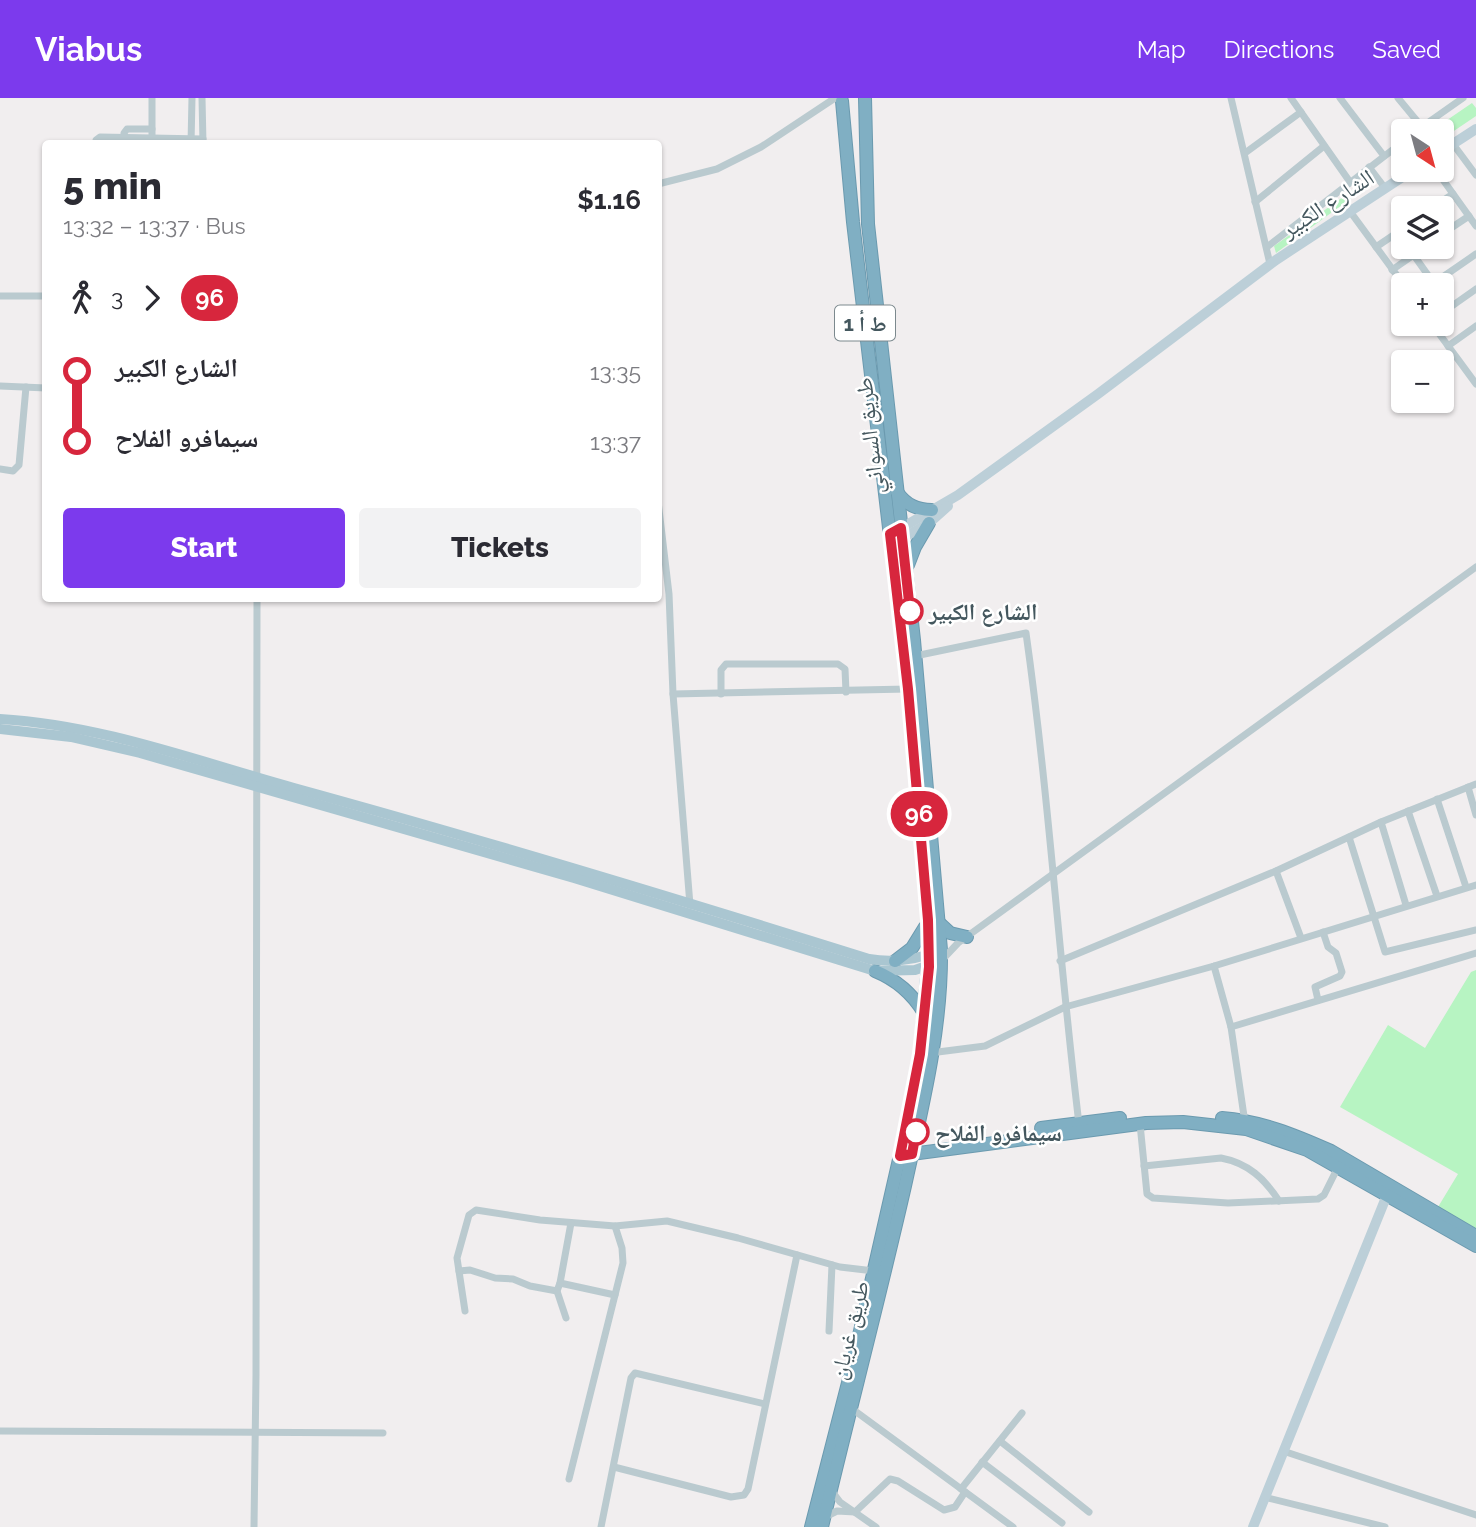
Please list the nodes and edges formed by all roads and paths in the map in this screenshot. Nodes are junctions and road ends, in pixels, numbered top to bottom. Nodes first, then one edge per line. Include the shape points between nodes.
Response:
1 (152, 98) edge
2 (1231, 98) edge
3 (1291, 98) edge
4 (1340, 98) edge
5 (1398, 98) edge
6 (1462, 98) edge
7 (839, 99) edge
8 (192, 101) edge
9 (202, 101) edge
10 (1451, 101) edge
11 (866, 102) edge
12 (1301, 112) junction
13 (1412, 119) edge
14 (1430, 119) edge
15 (1476, 129) edge
16 (152, 137) edge
17 (96, 140) edge
18 (118, 140) edge
19 (131, 140) edge
20 (181, 140) edge
21 (191, 140) edge
22 (203, 140) edge
23 (1454, 143) edge
24 (1454, 145) edge
25 (1325, 146) junction
26 (1391, 151) edge
27 (1245, 153) junction
28 (1384, 156) junction
29 (1369, 167) junction
30 (1476, 175) edge
31 (1350, 182) junction
32 (1394, 182) edge
33 (1444, 182) edge
34 (662, 183) edge
35 (1385, 188) junction
36 (1453, 194) junction
37 (1450, 196) edge
38 (1255, 202) junction
39 (1349, 211) junction
40 (1469, 216) junction
41 (1454, 226) edge
42 (1476, 226) edge
43 (1391, 237) edge
44 (1267, 247) junction
45 (1376, 247) junction
46 (1476, 254) edge
47 (1406, 259) edge
48 (1270, 264) junction
49 (1392, 270) junction
50 (1394, 273) edge
51 (1450, 273) edge
52 (1476, 289) edge
53 (0, 296) edge
54 (42, 296) edge
55 (1454, 304) edge
56 (1476, 326) edge
57 (1441, 336) edge
58 (1448, 346) junction
59 (1476, 384) edge
60 (0, 386) edge
61 (26, 387) junction
62 (42, 388) edge
63 (0, 469) edge
64 (896, 489) junction
65 (958, 495) junction
66 (932, 510) junction
67 (929, 523) junction
68 (662, 535) edge
69 (896, 536) junction
70 (1476, 567) edge
71 (905, 572) junction
72 (257, 602) edge
73 (915, 656) junction
74 (908, 689) junction
75 (846, 692) junction
76 (673, 694) junction
77 (721, 694) junction
78 (0, 719) edge
79 (0, 729) edge
80 (257, 783) junction
81 (1472, 785) edge
82 (1437, 799) junction
83 (1408, 811) junction
84 (1476, 814) edge
85 (1381, 822) junction
86 (1349, 837) junction
87 (1276, 871) junction
88 (1054, 876) junction
89 (1476, 885) edge
90 (1466, 887) junction
91 (1437, 896) junction
92 (1406, 905) junction
93 (691, 909) junction
94 (1373, 918) junction
95 (932, 920) junction
96 (1476, 930) edge
97 (1323, 932) junction
98 (1301, 938) junction
99 (962, 940) junction
100 (1476, 953) edge
101 (935, 958) junction
102 (895, 961) junction
103 (1060, 961) junction
104 (1214, 966) junction
105 (874, 971) junction
106 (1318, 1000) junction
107 (1065, 1007) junction
108 (925, 1013) junction
109 (1231, 1027) junction
110 (927, 1053) junction
111 (1140, 1124) junction
112 (1246, 1125) junction
113 (1079, 1127) junction
114 (907, 1149) junction
115 (1144, 1166) junction
116 (1338, 1167) junction
117 (1389, 1190) junction
118 (1279, 1201) junction
119 (571, 1223) junction
120 (615, 1226) junction
121 (1476, 1236) edge
122 (1476, 1247) edge
123 (797, 1255) junction
124 (832, 1265) junction
125 (459, 1271) junction
126 (879, 1272) junction
127 (559, 1287) junction
128 (615, 1295) junction
129 (466, 1311) dead end
130 (566, 1318) dead end
131 (829, 1331) dead end
132 (765, 1404) junction
133 (851, 1408) junction
134 (1022, 1413) dead end
135 (0, 1431) edge
136 (254, 1433) junction
137 (383, 1433) dead end
138 (1000, 1441) junction
139 (1283, 1451) junction
140 (982, 1462) junction
141 (614, 1467) junction
142 (569, 1479) dead end
143 (831, 1489) junction
144 (963, 1491) junction
145 (1264, 1497) junction
146 (855, 1512) junction
147 (1088, 1512) dead end
148 (1476, 1515) edge
149 (823, 1522) edge
150 (1062, 1523) dead end
151 (254, 1527) edge
152 (601, 1527) edge
153 (811, 1527) edge
154 (876, 1527) edge
155 (1013, 1527) edge
156 (1253, 1527) edge
157 (1385, 1527) edge

1 - 16 street
2 - 27 street
3 - 12 street
4 - 28 street
5 - 13 street
6 - 10 street
7 - 11 highway via 854,105
7 - 34 street via 717,169
7 - 69 highway, طريق السواني / ط أ 1
8 - 9 street
8 - 21 street
9 - 22 street
10 - 14 street
11 - 64 highway, طريق السواني / ط أ 1 via 867,224
12 - 25 street
12 - 27 street
15 - 23 street
16 - 19 street
16 - 20 street
17 - 18 street
24 - 30 street
25 - 31 street
25 - 38 street
26 - 28 street
27 - 38 street
28 - 29 street
29 - 31 street
29 - 35 street
31 - 44 street
32 - 35 street, الشارع الكبير
33 - 36 street
35 - 39 street, الشارع الكبير
36 - 37 street
36 - 40 street
38 - 44 street
39 - 45 street
39 - 48 street, الشارع الكبير
40 - 41 street
40 - 42 street
43 - 45 street
44 - 48 street
45 - 49 street
46 - 51 street
47 - 49 street
48 - 65 street, الشارع الكبير
49 - 50 street
52 - 55 street
53 - 54 street
56 - 58 street
57 - 58 street
58 - 59 street
60 - 61 street
61 - 62 street
61 - 63 street via 19,465 13,471
64 - 66 highway via 915,508
64 - 69 highway, طريق السواني / ط أ 1
65 - 66 street, الشارع الكبير
65 - 67 street, الشارع الكبير
66 - 69 street, الشارع الكبير
67 - 69 street, الشارع الكبير
67 - 71 highway
68 - 76 street
69 - 71 highway, طريق السواني / ط أ 1
69 - 74 highway, طريق السواني
70 - 88 street
71 - 73 highway, طريق السواني / ط أ 1
72 - 80 street
73 - 88 street via 1026,633
73 - 95 highway, طريق السواني / ط أ 1
74 - 75 street
74 - 95 highway, طريق السواني
75 - 77 street
75 - 77 street via 845,669 838,664 726,664 721,670
76 - 77 street
76 - 93 street
78 - 80 main road via 117,736
79 - 80 main road via 98,742
80 - 93 main road
80 - 136 street
81 - 82 street
81 - 84 street
82 - 83 street
82 - 90 street
83 - 85 street
83 - 91 street
85 - 86 street
85 - 92 street
86 - 87 street
86 - 94 street
87 - 98 street
87 - 103 street
88 - 99 street
88 - 103 street
89 - 90 street
90 - 91 street
91 - 92 street
92 - 94 street
93 - 102 main road via 869,959
93 - 105 main road
94 - 96 street via 1388,953
94 - 97 street
95 - 99 highway
95 - 101 highway, طريق السواني / ط أ 1
95 - 102 highway via 919,940
97 - 98 street
97 - 106 street via 1342,972 1315,986
98 - 104 street
99 - 101 street
100 - 106 street
101 - 102 main road
101 - 105 main road via 901,972
101 - 108 highway, طريق السواني
101 - 110 highway, طريق السواني / ط أ 1 via 941,993
103 - 107 street
104 - 107 street
104 - 109 street
105 - 108 highway via 898,983
106 - 109 street
107 - 110 street via 985,1046
107 - 113 street
108 - 110 highway, طريق السواني
109 - 112 street
110 - 114 highway, طريق السواني / ط أ 1
111 - 112 highway
111 - 113 highway
111 - 115 street
112 - 113 highway via 1163,1114
112 - 116 highway
112 - 117 highway via 1307,1140
113 - 114 highway
114 - 126 highway, طريق غريان
115 - 118 street via 1228,1159 1259,1175
115 - 118 street via 1147,1194 1153,1199
116 - 117 highway
116 - 118 street via 1321,1198
117 - 121 highway
117 - 122 highway
117 - 139 street
119 - 120 street
119 - 125 street via 472,1211 457,1258
119 - 127 street
120 - 123 street via 667,1221
120 - 128 street via 624,1263
123 - 124 street
123 - 132 street
124 - 126 street
124 - 131 street
125 - 127 street via 530,1286
125 - 129 street
126 - 133 highway, طريق غريان
126 - 153 highway, طريق غريان
127 - 128 street
127 - 130 street
128 - 142 street
132 - 141 street via 748,1489 738,1497
132 - 141 street via 635,1373
133 - 143 highway, طريق غريان
133 - 144 street
134 - 138 street
135 - 136 street
136 - 137 street
136 - 151 street
138 - 140 street
138 - 147 street
139 - 145 street
139 - 148 street
140 - 144 street
140 - 150 street
141 - 152 street
143 - 146 street
143 - 149 highway, طريق غريان
144 - 146 street via 956,1507 944,1510 890,1479
144 - 155 street
145 - 156 street
145 - 157 street
146 - 149 street via 837,1511
146 - 154 street

